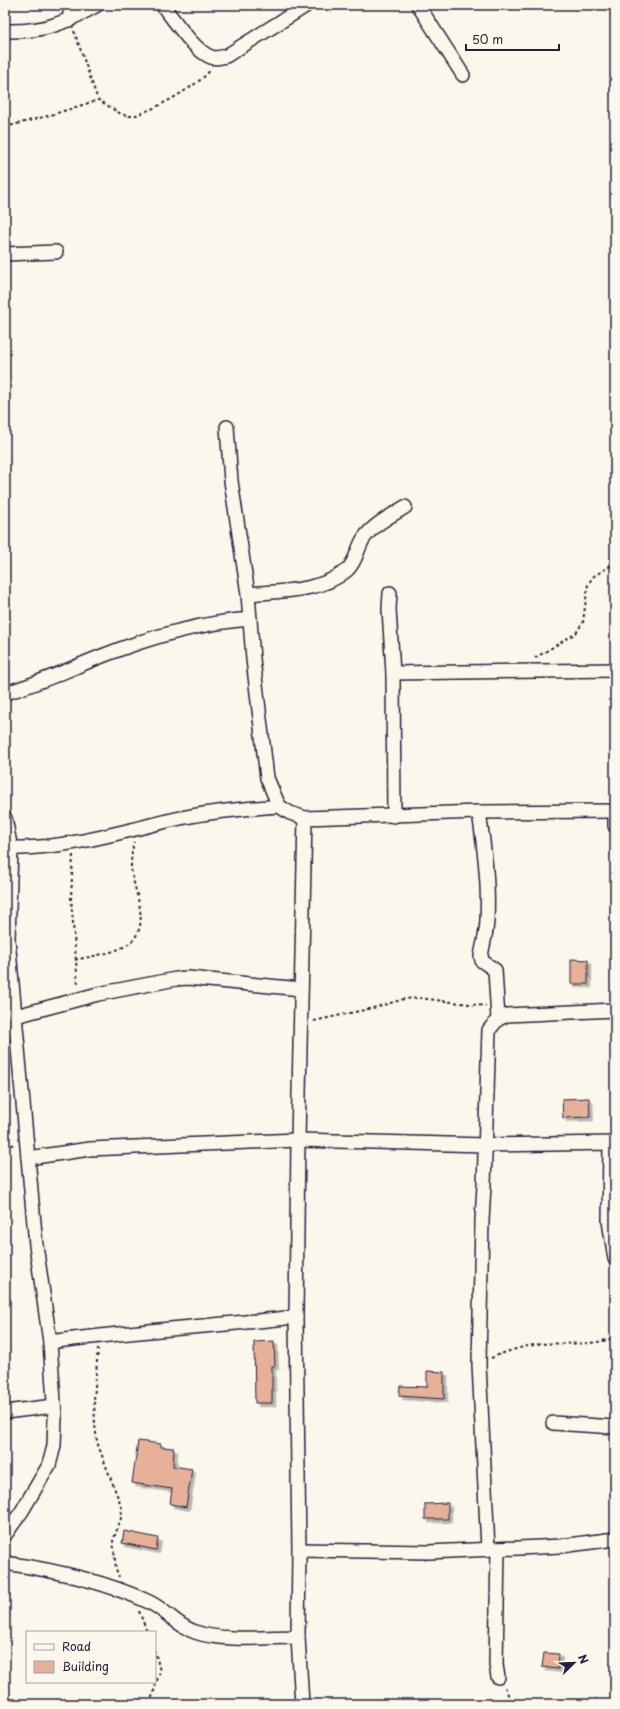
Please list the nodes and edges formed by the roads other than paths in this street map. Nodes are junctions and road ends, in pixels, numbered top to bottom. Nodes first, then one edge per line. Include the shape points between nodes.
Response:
1 (70, 5) edge
2 (97, 5) edge
3 (162, 5) edge
4 (307, 5) edge
5 (418, 5) edge
6 (70, 20) junction
7 (5, 31) edge
8 (463, 74) dead end
9 (56, 252) dead end
10 (5, 254) edge
11 (227, 427) dead end
12 (405, 507) dead end
13 (390, 593) dead end
14 (248, 594) junction
15 (250, 619) junction
16 (615, 670) edge
17 (393, 673) junction
18 (5, 693) edge
19 (279, 806) junction
20 (615, 811) edge
21 (479, 812) junction
22 (394, 816) junction
23 (5, 818) edge
24 (305, 818) junction
25 (615, 826) edge
26 (8, 849) edge
27 (301, 989) junction
28 (615, 1010) edge
29 (498, 1013) junction
30 (16, 1016) junction
31 (298, 1140) junction
32 (612, 1143) edge
33 (485, 1145) junction
34 (28, 1158) junction
35 (615, 1259) edge
36 (296, 1317) junction
37 (50, 1342) junction
38 (54, 1406) junction
39 (5, 1412) edge
40 (554, 1423) dead end
41 (615, 1427) edge
42 (5, 1535) edge
43 (615, 1535) edge
44 (493, 1549) junction
45 (299, 1550) junction
46 (5, 1562) edge
47 (298, 1637) junction
48 (498, 1677) road end
49 (302, 1704) edge

1 - 6 street
2 - 6 street
3 - 4 street via 198,49 211,57 226,56
5 - 8 street
6 - 7 street via 30,31
9 - 10 street
11 - 14 street via 231,481
12 - 14 street via 374,527 364,538 355,560 334,580 306,588
13 - 17 street
14 - 15 street
15 - 18 street via 195,626 163,635 102,656 32,686
15 - 19 street via 267,778
16 - 17 street
17 - 22 street
19 - 24 street
19 - 26 street via 217,812 168,820 74,842
20 - 21 street
20 - 25 street
21 - 22 street
21 - 29 street via 487,904 481,956 482,961 495,970
22 - 24 street
23 - 26 street
24 - 27 street
26 - 30 street via 8,939
27 - 30 street via 188,978 79,999
27 - 31 street
28 - 29 street via 507,1016
29 - 33 street via 488,1030
30 - 34 street
31 - 33 street
31 - 34 street via 90,1149
31 - 36 street
32 - 33 street
32 - 35 street via 609,1221
33 - 44 street via 479,1364
34 - 37 street via 36,1245
36 - 37 street
36 - 45 street
37 - 38 street
38 - 39 street
38 - 42 street via 54,1446 49,1465
40 - 41 street
43 - 44 street via 561,1546
44 - 45 street via 395,1552
44 - 48 street
45 - 47 street
46 - 47 street via 52,1570 129,1593 151,1604 179,1625 209,1636
47 - 49 street

